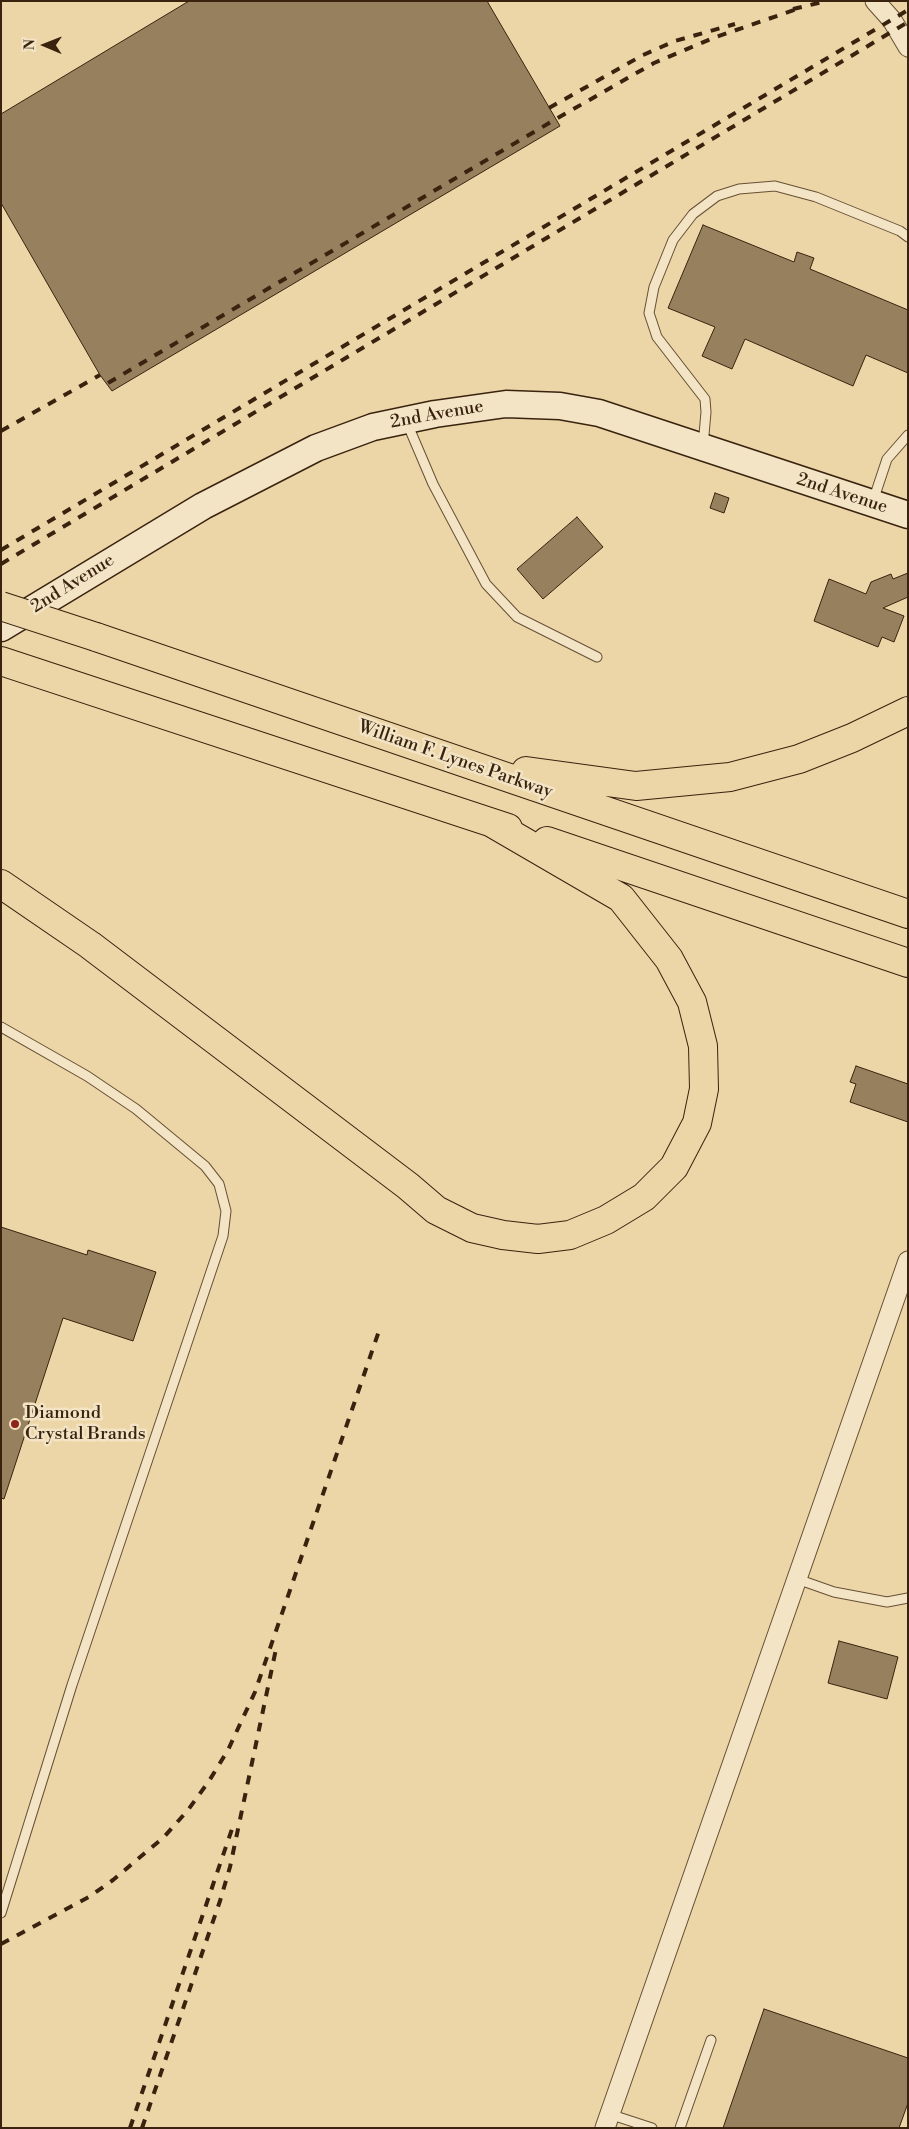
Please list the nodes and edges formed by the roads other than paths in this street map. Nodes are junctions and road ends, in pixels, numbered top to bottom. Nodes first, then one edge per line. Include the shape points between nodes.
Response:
1 (875, 1) edge
2 (908, 48) edge
3 (908, 237) edge
4 (406, 420) junction
5 (908, 435) edge
6 (703, 447) junction
7 (872, 504) junction
8 (908, 515) edge
9 (1, 606) edge
10 (1, 628) edge
11 (597, 657) dead end
12 (1, 661) edge
13 (908, 711) edge
14 (478, 768) junction
15 (492, 823) junction
16 (1, 884) edge
17 (908, 914) edge
18 (908, 963) edge
19 (1, 1027) edge
20 (908, 1260) edge
21 (797, 1579) junction
22 (908, 1598) edge
23 (1, 1913) edge
24 (711, 2040) dead end
25 (607, 2121) edge
26 (652, 2128) edge
27 (680, 2128) edge

1 - 2 street via 892,20
3 - 6 lane via 816,197 775,186 739,189 717,196 693,214 673,240 654,287 649,313 657,338 705,399
4 - 6 street, 2nd Avenue via 506,404 560,406 600,413
4 - 10 street, 2nd Avenue via 373,427 316,448 229,492
4 - 11 lane via 434,484 486,584 517,617
5 - 7 lane via 888,459
6 - 7 street, 2nd Avenue
7 - 8 street, 2nd Avenue
9 - 14 highway, William F. Lynes Parkway, bridge
12 - 15 highway
13 - 14 highway via 799,759 730,777 636,786 521,770
14 - 17 highway, William F. Lynes Parkway
15 - 16 highway via 620,898 673,968 692,1002 703,1046 704,1089 697,1123 674,1167 644,1197 606,1220 570,1235 538,1239 503,1235 472,1228 436,1210 90,945
15 - 18 highway
19 - 23 lane via 87,1076 144,1115 205,1166 220,1184 226,1211 223,1236 72,1685
20 - 21 street
21 - 22 lane via 834,1592 887,1602
21 - 25 street
24 - 27 lane
25 - 26 lane

